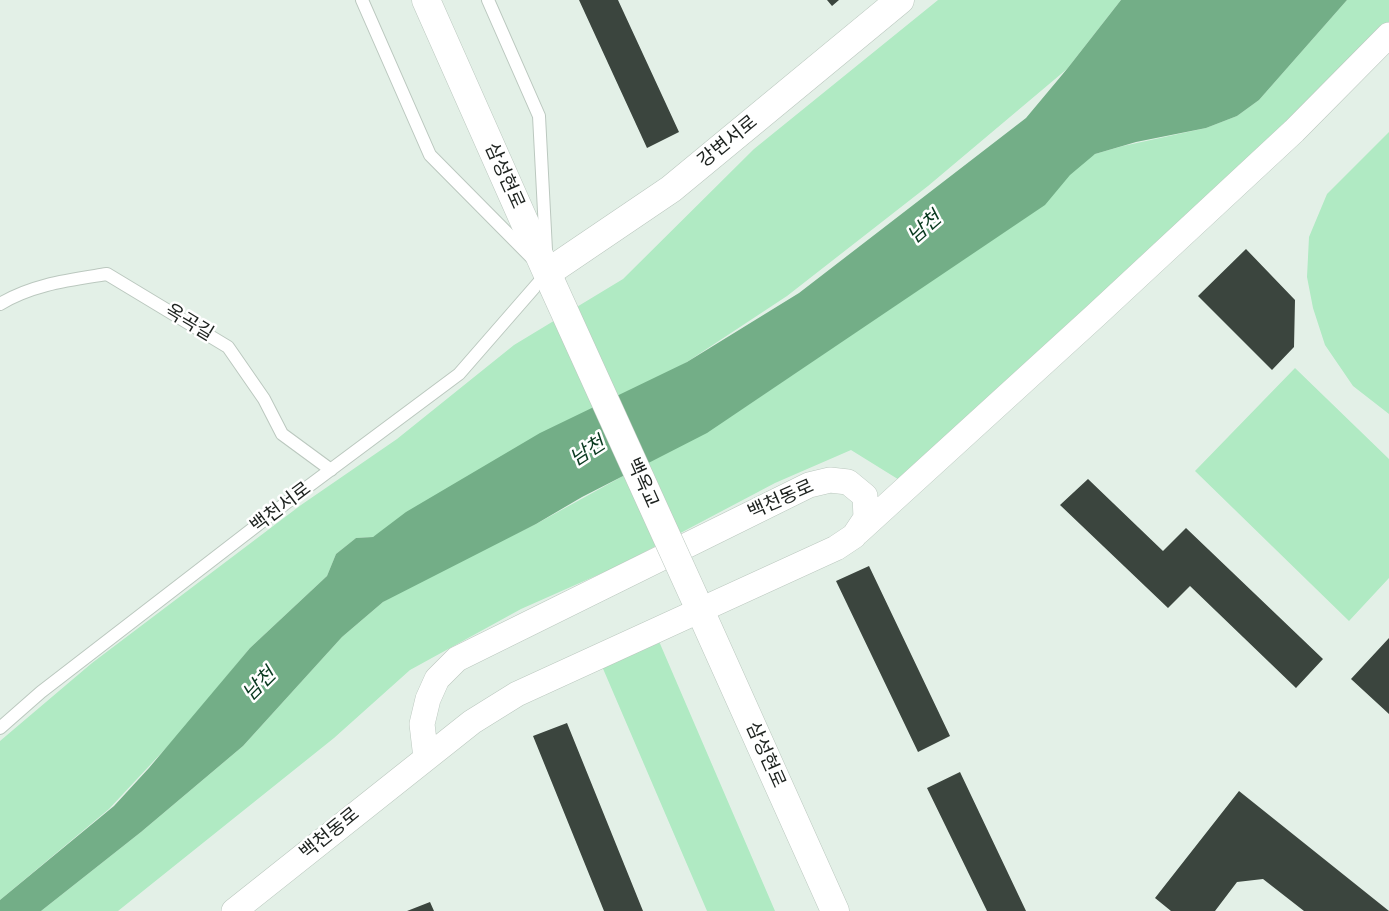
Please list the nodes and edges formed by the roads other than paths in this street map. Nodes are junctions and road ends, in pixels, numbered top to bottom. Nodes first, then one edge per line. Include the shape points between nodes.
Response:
1 (362, 0) edge
2 (426, 0) edge
3 (488, 0) edge
4 (900, 0) edge
5 (1389, 35) edge
6 (550, 278) junction
7 (0, 304) edge
8 (331, 470) junction
9 (854, 536) junction
10 (697, 605) junction
11 (0, 728) edge
12 (426, 758) junction
13 (234, 911) edge
14 (835, 911) edge

1 - 6 lane via 430,155
2 - 6 main road, 삼성현로
3 - 6 lane via 539,116
4 - 6 main road, 강변서로 via 671,189
5 - 9 street via 1294,131
6 - 8 lane, 백천서로 via 459,374
6 - 10 main road, 백옥교, bridge
7 - 8 lane, 옥곡길 via 15,295 53,283 107,274 228,347 264,399 282,434
8 - 11 lane, 백천서로 via 41,692
9 - 10 street, 백천동로 via 836,548
9 - 12 street, 백천동로 via 866,518 865,496 848,482 830,480 809,485 457,659 438,679 428,699 422,724
10 - 12 street, 백천동로 via 517,694 472,722
10 - 14 main road, 삼성현로
12 - 13 street, 백천동로

